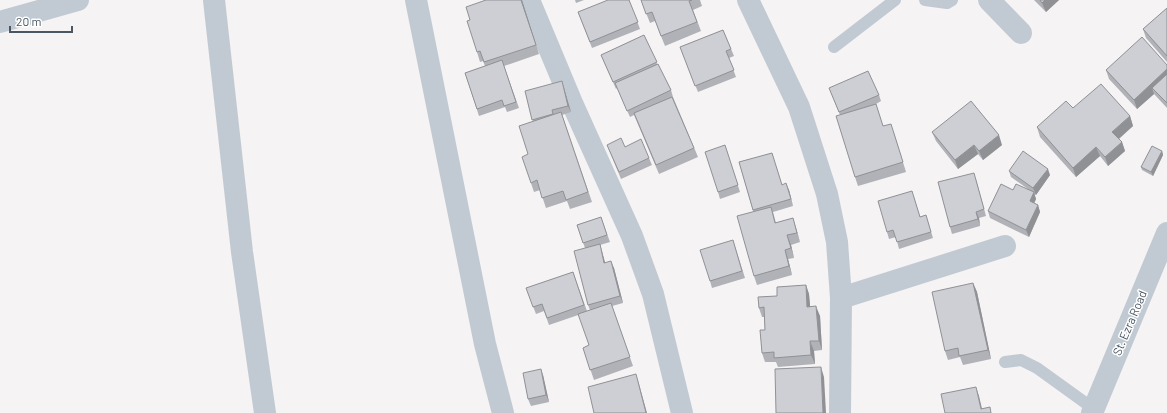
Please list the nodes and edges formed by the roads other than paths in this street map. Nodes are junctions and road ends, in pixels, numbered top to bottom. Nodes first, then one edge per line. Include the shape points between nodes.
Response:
1 (78, 0) edge
2 (214, 0) edge
3 (416, 0) edge
4 (529, 0) edge
5 (748, 0) edge
6 (895, 0) edge
7 (925, 0) edge
8 (952, 0) edge
9 (989, 0) edge
10 (0, 22) edge
11 (1021, 33) dead end
12 (834, 47) dead end
13 (1167, 233) edge
14 (1004, 246) dead end
15 (842, 298) junction
16 (1005, 362) dead end
17 (1093, 411) edge
18 (265, 413) edge
19 (503, 413) edge
20 (682, 413) edge
21 (840, 413) edge

1 - 10 street
2 - 18 street via 242,252
3 - 19 street via 485,344
4 - 20 street via 632,236 654,294
5 - 15 street via 800,107 827,194 837,242
6 - 12 lane
7 - 8 lane via 947,3
9 - 11 street
13 - 17 street, St. Ezra Road
14 - 15 street
15 - 21 street
16 - 17 lane via 1021,360 1037,368

